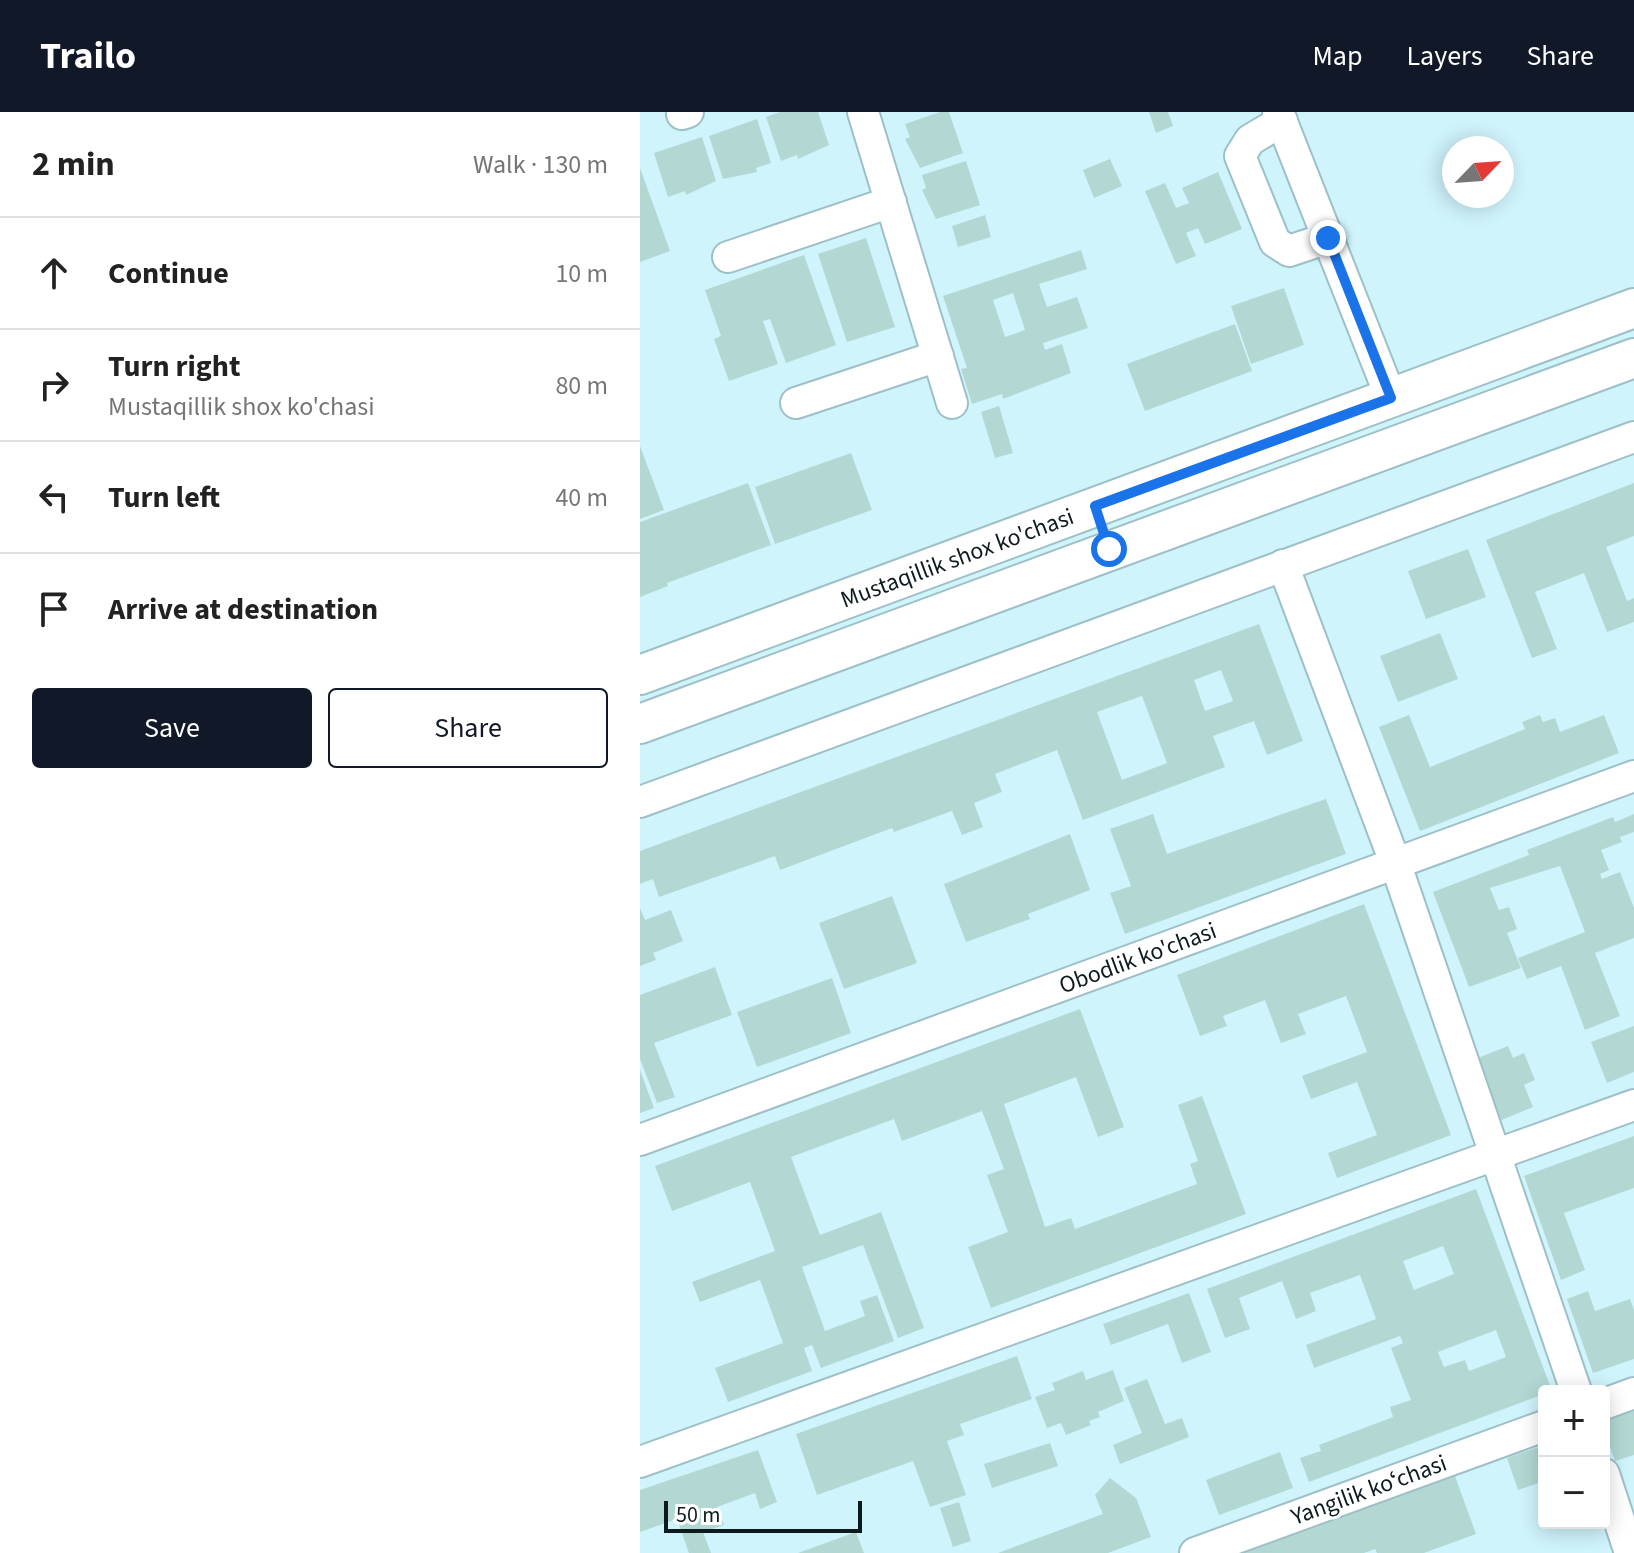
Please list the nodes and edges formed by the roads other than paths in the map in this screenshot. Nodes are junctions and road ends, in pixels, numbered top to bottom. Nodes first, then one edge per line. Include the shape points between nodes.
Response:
1 (863, 112) edge
2 (1280, 116) edge
3 (891, 202) junction
4 (1328, 238) junction
5 (728, 257) dead end
6 (1634, 308) edge
7 (938, 356) junction
8 (1634, 358) edge
9 (1391, 398) junction
10 (796, 403) dead end
11 (952, 403) dead end
12 (1634, 437) edge
13 (1095, 506) junction
14 (1109, 549) junction
15 (1283, 565) junction
16 (640, 675) edge
17 (640, 724) edge
18 (1634, 776) edge
19 (640, 802) edge
20 (1396, 865) junction
21 (1634, 1105) edge
22 (640, 1140) edge
23 (1498, 1157) junction
24 (1574, 1385) edge
25 (1634, 1393) edge
26 (1610, 1402) edge
27 (1538, 1428) edge
28 (640, 1462) edge
29 (1610, 1492) edge
30 (1195, 1553) edge
31 (1630, 1553) edge

1 - 3 street
2 - 4 street
2 - 4 street via 1250,140 1240,156 1275,242 1289,251
3 - 5 street
3 - 7 street
4 - 9 street
6 - 9 main road, Mustaqillik shox ko'chasi
7 - 10 street
7 - 11 street
8 - 14 main road, Mustaqillik shox ko'chasi
9 - 13 main road, Mustaqillik shox ko'chasi
12 - 15 street
13 - 14 main road
13 - 16 main road, Mustaqillik shox ko'chasi
14 - 17 main road, Mustaqillik shox ko'chasi
15 - 19 street
15 - 20 street
18 - 20 street, Obodlik ko'chasi
20 - 22 street, Obodlik ko'chasi
20 - 23 street
21 - 23 street
23 - 24 street
23 - 28 street
25 - 26 street
27 - 30 street, Yangilik koʻchasi
29 - 31 street

